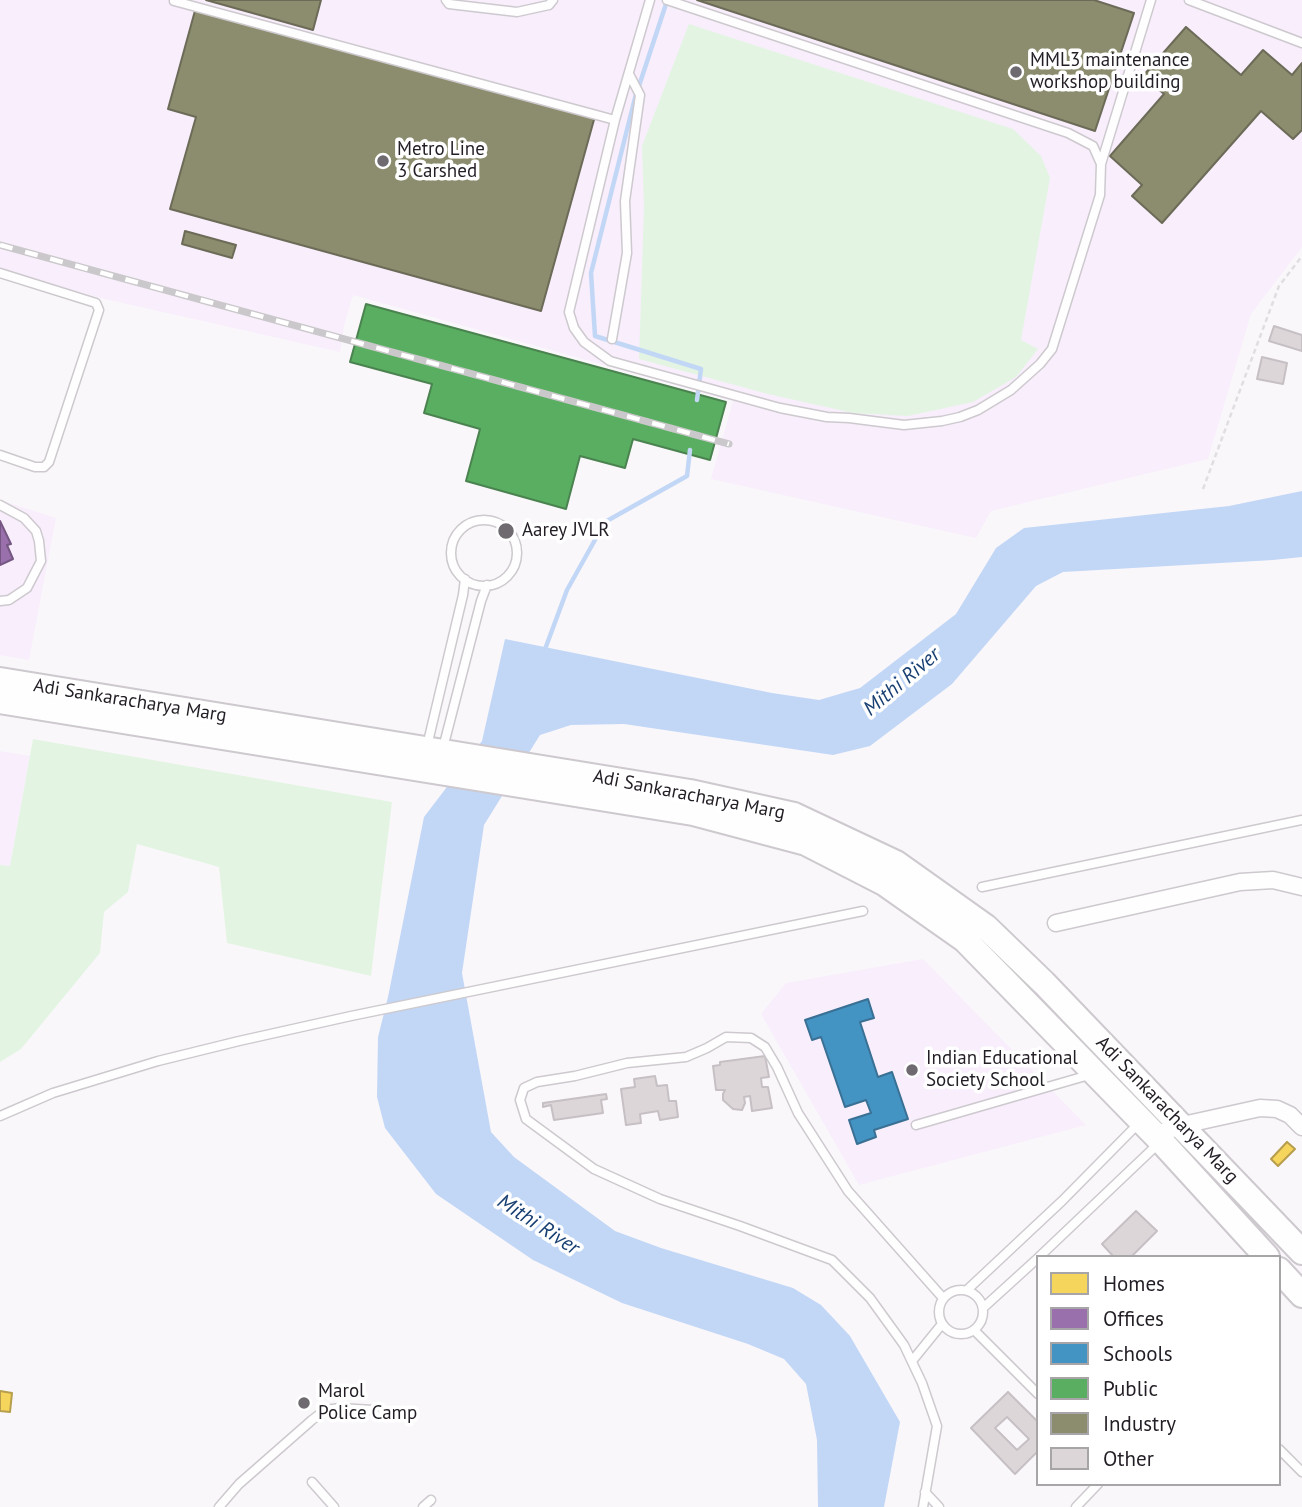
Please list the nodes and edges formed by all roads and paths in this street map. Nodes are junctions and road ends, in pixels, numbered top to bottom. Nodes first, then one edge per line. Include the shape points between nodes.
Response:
1 (174, 0) edge
2 (446, 0) edge
3 (553, 0) edge
4 (650, 0) edge
5 (667, 0) edge
6 (1151, 0) edge
7 (1189, 0) edge
8 (1302, 43) edge
9 (629, 74) junction
10 (615, 120) junction
11 (1101, 164) junction
12 (1302, 256) edge
13 (0, 273) edge
14 (612, 339) dead end
15 (0, 455) edge
16 (1203, 489) dead end
17 (0, 505) edge
18 (465, 579) junction
19 (487, 585) junction
20 (0, 601) edge
21 (0, 680) edge
22 (0, 701) edge
23 (434, 750) junction
24 (1302, 820) edge
25 (982, 887) dead end
26 (1302, 887) edge
27 (863, 911) dead end
28 (1056, 923) dead end
29 (1095, 1073) junction
30 (0, 1116) edge
31 (916, 1125) dead end
32 (1183, 1125) junction
33 (1302, 1127) edge
34 (1152, 1132) junction
35 (1302, 1252) edge
36 (1040, 1255) edge
37 (1265, 1255) edge
38 (1036, 1259) edge
39 (1281, 1272) edge
40 (967, 1290) junction
41 (1302, 1294) edge
42 (943, 1298) junction
43 (983, 1308) junction
44 (942, 1324) junction
45 (974, 1330) junction
46 (912, 1361) junction
47 (1036, 1392) edge
48 (373, 1410) dead end
49 (1281, 1451) edge
50 (1302, 1472) edge
51 (312, 1482) dead end
52 (1096, 1486) edge
53 (925, 1492) junction
54 (431, 1500) dead end
55 (219, 1507) edge
56 (334, 1507) edge
57 (423, 1507) edge
58 (923, 1507) edge
59 (939, 1507) edge
60 (1076, 1507) edge

1 - 10 lane
2 - 3 lane via 517,12
4 - 9 lane
5 - 11 lane via 1068,133 1093,146
6 - 11 lane
7 - 8 lane
9 - 10 lane
9 - 14 lane via 640,95 625,201 627,253
10 - 11 lane via 569,312 584,342 610,361 780,408 886,423 960,418 995,401 1040,364 1052,349 1100,195
12 - 16 path via 1279,286
13 - 15 lane via 96,303 99,310 49,462 35,467
17 - 20 lane via 24,518 36,531 41,561 27,588
18 - 19 lane
18 - 19 lane via 452,559 456,537 474,522 497,522 514,538 516,561 508,575
18 - 23 lane
19 - 23 lane
21 - 23 main road, Adi Sankaracharya Marg
22 - 29 main road, Adi Sankaracharya Marg via 693,813 806,843 884,883 965,940
23 - 32 main road, Adi Sankaracharya Marg via 690,792 794,815 896,863 986,927
24 - 25 lane
26 - 28 street via 1273,880 1240,883
27 - 30 lane via 351,1016 158,1061 53,1093
29 - 31 lane
29 - 34 main road, Adi Sankaracharya Marg
32 - 33 street via 1260,1108 1277,1109
32 - 34 street
32 - 35 main road, Adi Sankaracharya Marg
34 - 36 lane
34 - 37 main road, Adi Sankaracharya Marg
34 - 40 lane via 1062,1201
38 - 43 lane
39 - 41 main road
40 - 42 lane
40 - 43 lane via 978,1297
42 - 44 lane via 938,1311
42 - 46 lane via 848,1191 798,1113 765,1047 751,1038 726,1037 686,1057 627,1063 524,1088 520,1100 526,1119 594,1168 660,1199 832,1260 870,1298
43 - 45 lane via 982,1321
44 - 45 lane via 953,1333
44 - 46 lane
45 - 47 lane
46 - 53 lane via 937,1426
48 - 55 lane via 325,1410
49 - 50 lane
51 - 56 lane
52 - 60 lane
53 - 58 lane
53 - 59 lane
54 - 57 lane

